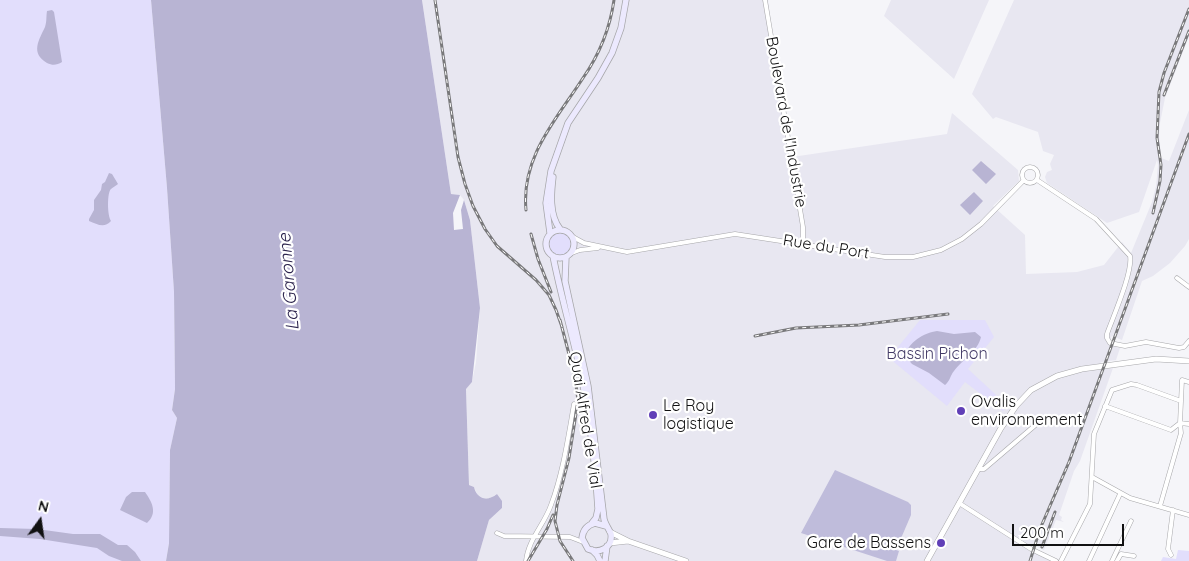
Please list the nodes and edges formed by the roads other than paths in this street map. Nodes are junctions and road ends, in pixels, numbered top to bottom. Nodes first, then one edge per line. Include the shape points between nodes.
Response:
1 (626, 0) edge
2 (765, 0) edge
3 (555, 157) junction
4 (1024, 180) junction
5 (1037, 180) junction
6 (560, 229) junction
7 (550, 233) junction
8 (573, 237) junction
9 (803, 244) junction
10 (602, 248) junction
11 (569, 255) junction
12 (553, 256) junction
13 (1177, 278) dead end
14 (1189, 287) edge
15 (1189, 341) edge
16 (1189, 361) edge
17 (1189, 382) edge
18 (1181, 401) junction
19 (574, 404) dead end
20 (1105, 406) junction
21 (1039, 422) dead end
22 (1180, 423) junction
23 (1189, 424) edge
24 (988, 452) junction
25 (996, 459) junction
26 (979, 469) junction
27 (1092, 477) junction
28 (1120, 494) junction
29 (959, 503) junction
30 (1160, 506) junction
31 (1173, 510) junction
32 (1189, 516) edge
33 (1130, 521) dead end
34 (591, 524) junction
35 (608, 529) junction
36 (497, 534) dead end
37 (534, 536) junction
38 (628, 541) junction
39 (583, 542) junction
40 (608, 545) junction
41 (592, 550) junction
42 (1171, 555) dead end
43 (1134, 556) dead end
44 (526, 561) edge
45 (600, 561) edge
46 (605, 561) edge
47 (686, 561) edge
48 (927, 561) edge
49 (1056, 561) edge
50 (1061, 561) edge
51 (1089, 561) edge
52 (1112, 561) edge
53 (1117, 561) edge

1 - 3 main road via 612,54 568,123
2 - 9 street, Boulevard de l'Industrie via 803,227
3 - 6 main road via 552,206
3 - 7 main road via 546,198
4 - 5 street via 1030,183
4 - 5 street via 1022,172 1032,166 1038,172
4 - 9 street, Rue du Port via 971,233 953,245 927,255 885,257
5 - 15 street via 1096,219 1130,256 1128,275 1107,334 1110,342 1120,346 1146,342 1179,348
6 - 7 main road
6 - 8 main road
7 - 12 main road via 546,247
8 - 10 street, Rue du Port
8 - 11 main road via 575,247
9 - 10 street, Rue du Port via 735,234 633,251
10 - 11 street, Rue du Port via 585,249
11 - 12 main road
11 - 35 main road, Quai Alfred de Vial via 565,281 588,386
12 - 34 main road, Quai Alfred de Vial via 578,361 588,422 598,510
13 - 14 street
16 - 24 street via 1170,358 1142,360 1082,369 1044,381 1016,406
17 - 18 street via 1182,380
18 - 20 street via 1131,384 1112,390
18 - 22 street
19 - 37 street via 565,457 552,501
20 - 22 street via 1171,430
20 - 27 street via 1094,434
21 - 25 street
22 - 23 street
22 - 30 street via 1181,433
24 - 25 street via 991,458
24 - 26 street
25 - 26 street via 984,469
26 - 29 street
27 - 28 street
27 - 50 street via 1090,504
28 - 30 street
28 - 51 street
29 - 48 street
29 - 49 street via 1031,549
30 - 31 street
31 - 32 street
31 - 42 street via 1168,549
33 - 52 street
34 - 35 main road via 599,523
34 - 39 main road via 584,529
35 - 38 street
35 - 40 main road
36 - 37 street
37 - 39 street via 570,537
37 - 44 street
38 - 40 street
38 - 47 street
39 - 41 main road
40 - 41 main road via 600,551
40 - 46 main road
41 - 45 main road
43 - 53 street via 1120,554

